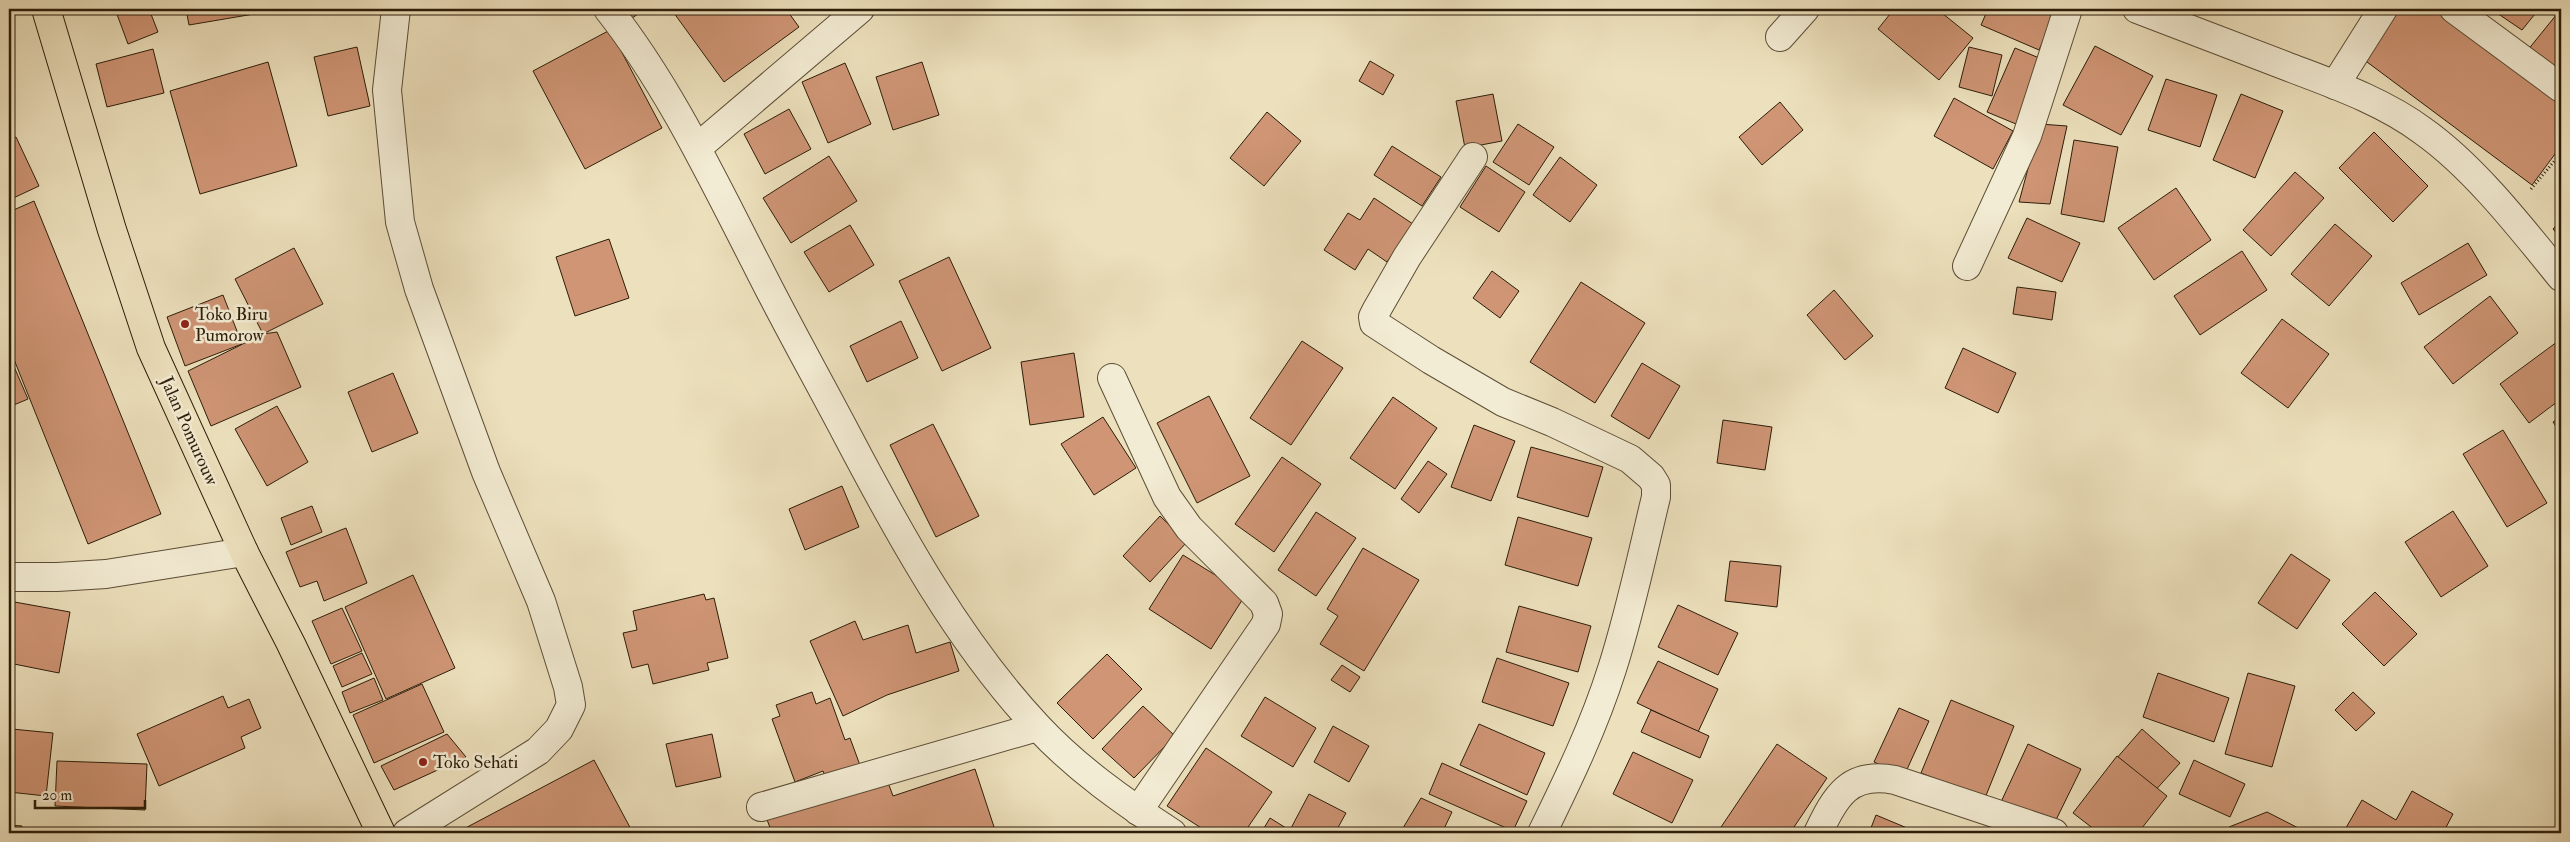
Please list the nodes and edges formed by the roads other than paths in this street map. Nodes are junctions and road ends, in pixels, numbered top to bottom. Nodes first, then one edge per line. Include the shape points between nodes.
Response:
1 (46, 9) edge
2 (396, 9) edge
3 (608, 9) edge
4 (860, 9) edge
5 (1805, 9) edge
6 (2068, 9) edge
7 (2137, 9) edge
8 (2383, 9) edge
9 (2454, 9) edge
10 (1780, 36) dead end
11 (2335, 85) junction
12 (2561, 88) edge
13 (698, 147) junction
14 (1473, 157) dead end
15 (1967, 266) dead end
16 (2561, 277) edge
17 (1112, 378) dead end
18 (244, 552) junction
19 (9, 577) edge
20 (1037, 727) junction
21 (761, 807) dead end
22 (1138, 811) junction
23 (381, 833) edge
24 (407, 833) edge
25 (1172, 833) edge
26 (1542, 833) edge
27 (1818, 833) edge
28 (2054, 833) edge

1 - 18 main road, Jalan Pomurouw via 109,221 151,348
2 - 24 street via 387,90 400,222 419,289 486,472 540,600 571,704 559,729 538,752
3 - 13 street via 630,37
4 - 13 street
5 - 10 street
6 - 15 street via 2027,136
7 - 11 street
8 - 11 street
9 - 12 street
11 - 16 street via 2394,113 2424,131 2449,152 2509,214
13 - 20 street via 758,268 895,526 951,614
14 - 26 street via 1407,258 1376,311 1374,323 1503,402 1630,459 1656,485 1656,497 1612,671 1569,778
17 - 22 street via 1178,516 1264,602 1268,614 1266,624
18 - 19 street via 106,574
18 - 23 main road, Jalan Pomurouw
20 - 21 street
20 - 22 street via 1079,766
22 - 25 street
27 - 28 street via 1830,809 1846,789 1862,780 1879,777

